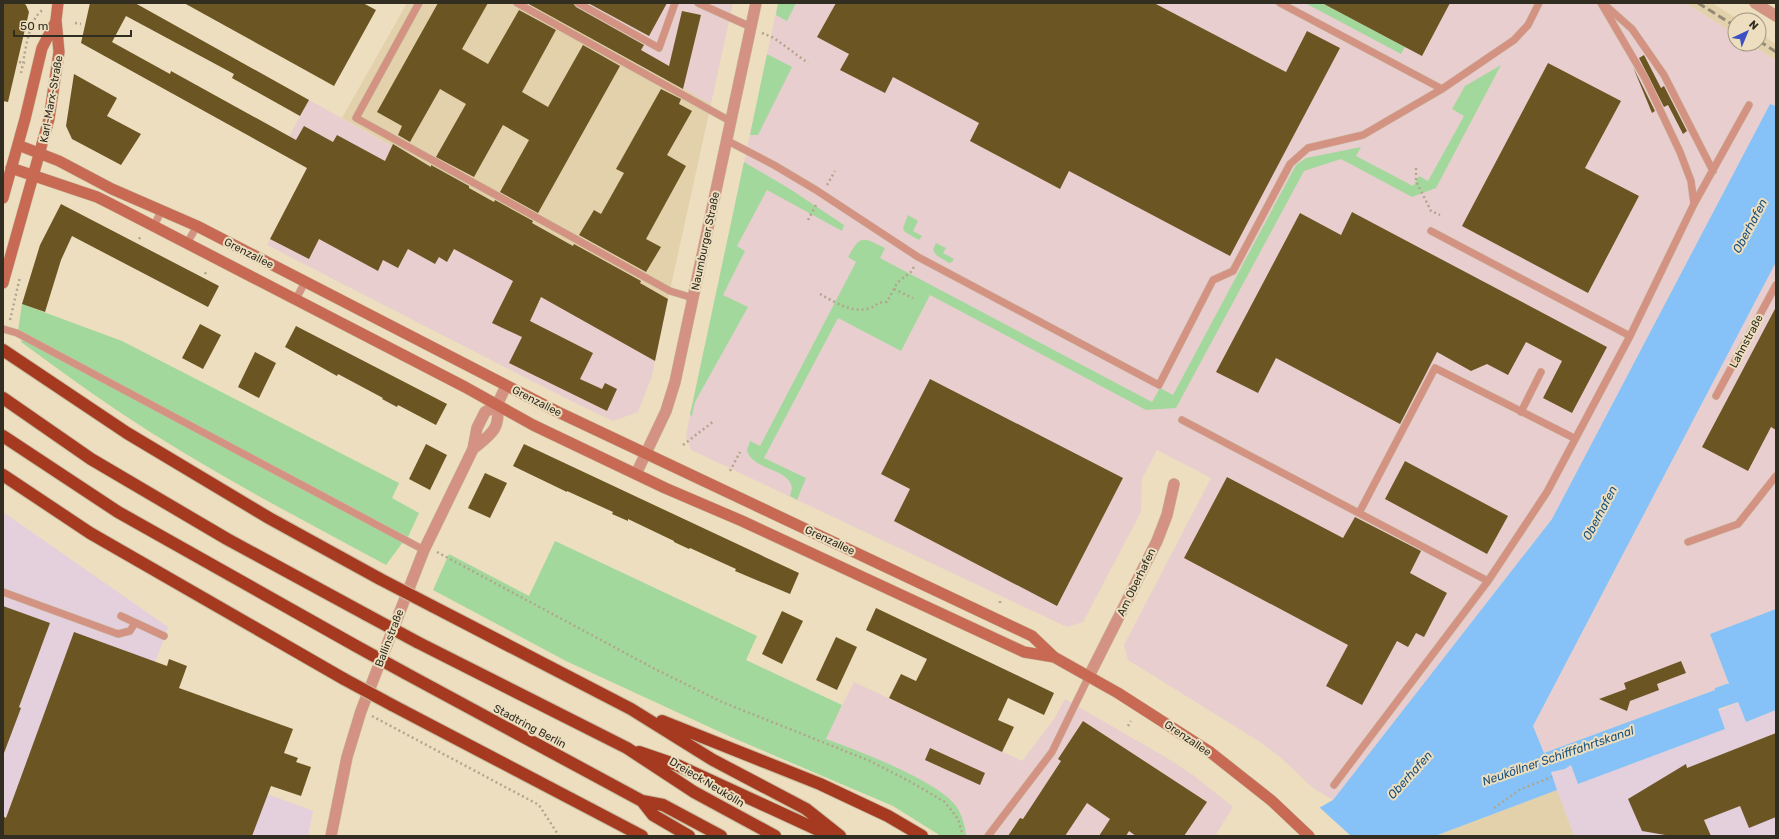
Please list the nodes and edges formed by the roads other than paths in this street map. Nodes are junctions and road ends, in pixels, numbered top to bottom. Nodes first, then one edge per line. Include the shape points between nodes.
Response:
1 (58, 3) edge
2 (419, 3) edge
3 (517, 3) edge
4 (578, 3) edge
5 (675, 3) edge
6 (698, 3) edge
7 (756, 3) edge
8 (1280, 3) edge
9 (1539, 3) edge
10 (1602, 3) edge
11 (1755, 3) edge
12 (1776, 16) edge
13 (56, 20) junction
14 (751, 27) junction
15 (1442, 89) junction
16 (1749, 105) dead end
17 (730, 121) junction
18 (726, 140) junction
19 (18, 145) junction
20 (41, 153) junction
21 (11, 168) junction
22 (1713, 171) junction
23 (34, 176) junction
24 (3, 198) edge
25 (1694, 204) junction
26 (162, 209) junction
27 (154, 226) junction
28 (197, 226) junction
29 (1431, 231) dead end
30 (187, 243) junction
31 (305, 282) junction
32 (3, 283) edge
33 (1776, 285) edge
34 (693, 298) junction
35 (296, 299) junction
36 (3, 329) edge
37 (1630, 336) junction
38 (3, 350) edge
39 (1541, 372) dead end
40 (506, 386) junction
41 (1716, 396) dead end
42 (3, 398) edge
43 (497, 404) junction
44 (1521, 412) junction
45 (1182, 420) dead end
46 (3, 436) edge
47 (1574, 438) junction
48 (473, 449) junction
49 (646, 454) junction
50 (636, 474) junction
51 (3, 475) edge
52 (1776, 476) edge
53 (1174, 484) dead end
54 (1359, 513) junction
55 (1688, 542) dead end
56 (425, 548) junction
57 (1488, 581) junction
58 (3, 592) edge
59 (121, 616) dead end
60 (135, 623) junction
61 (164, 636) dead end
62 (1054, 657) junction
63 (1089, 676) junction
64 (631, 709) junction
65 (627, 748) junction
66 (1334, 785) dead end
67 (642, 801) junction
68 (612, 821) junction
69 (331, 836) edge
70 (628, 836) edge
71 (642, 836) edge
72 (689, 836) edge
73 (721, 836) edge
74 (775, 836) edge
75 (832, 836) edge
76 (840, 836) edge
77 (922, 836) edge
78 (988, 836) edge
79 (1309, 836) edge

1 - 13 main road, Karl-Marx-Straße
2 - 34 lane via 356,118 670,291
3 - 17 lane
4 - 5 lane via 659,48
6 - 14 lane
7 - 14 street, Naumburger Straße
8 - 15 lane
9 - 15 lane via 1528,25 1514,40
10 - 22 lane via 1632,29 1664,75
10 - 25 lane via 1645,78 1692,181
11 - 12 street
13 - 19 main road, Karl-Marx-Straße via 42,48
13 - 20 main road, Karl-Marx-Straße via 59,52 55,89
14 - 17 street, Naumburger Straße
15 - 18 lane via 1363,135 1308,148 1290,164 1233,271 1213,280 1159,385 918,257 810,186
16 - 22 lane
17 - 18 street, Naumburger Straße
18 - 34 street, Naumburger Straße
19 - 20 main road, Grenzallee
19 - 21 main road, Karl-Marx-Straße
20 - 23 main road, Karl-Marx-Straße
20 - 26 main road, Grenzallee via 122,193
21 - 23 main road, Grenzallee
21 - 24 main road, Karl-Marx-Straße
22 - 25 lane
23 - 27 main road, Grenzallee via 97,197
23 - 32 main road, Karl-Marx-Straße
25 - 37 lane
26 - 27 lane
26 - 28 main road, Grenzallee
27 - 30 main road, Grenzallee
28 - 30 lane
28 - 31 main road, Grenzallee
29 - 37 lane
30 - 35 main road, Grenzallee
31 - 35 lane
31 - 40 main road, Grenzallee
33 - 41 lane, Lahnstraße
34 - 49 street, Naumburger Straße via 671,398
35 - 43 main road, Grenzallee
36 - 56 lane via 18,333
37 - 47 lane
38 - 64 highway, bridge via 146,444 270,518 380,579
39 - 44 lane
40 - 43 street, Ballinstraße
40 - 49 main road, Grenzallee
42 - 65 highway, bridge via 91,459 227,539 417,642
43 - 48 street, Ballinstraße via 485,412 477,428
43 - 48 street, Ballinstraße via 499,418 491,435
43 - 50 main road, Grenzallee via 533,425
44 - 47 lane
44 - 54 lane via 1435,368
45 - 54 lane
46 - 67 highway, Stadtring Berlin, bridge via 125,516 356,646
47 - 57 lane via 1548,492
48 - 56 street, Ballinstraße
49 - 50 street, Naumburger Straße
49 - 62 main road, Grenzallee via 1001,620 1032,636
50 - 62 main road, Grenzallee via 1024,652
51 - 68 highway, bridge via 90,533 344,679
52 - 55 lane via 1738,524
53 - 63 street, Am Oberhafen via 1167,515 1157,540
54 - 57 lane
56 - 69 street, Ballinstraße via 361,711 347,757
57 - 66 lane
58 - 60 lane via 118,634 130,631
59 - 60 lane
60 - 61 lane
62 - 63 main road, Grenzallee
63 - 78 lane via 1052,752
63 - 79 main road, Grenzallee via 1192,740 1237,772
64 - 76 highway via 713,760 806,809
64 - 77 highway via 820,784 888,816
65 - 74 highway, Dreieck Neukölln via 694,792
65 - 75 highway, Dreieck Neukölln via 677,765
67 - 72 highway via 652,815
67 - 73 highway via 663,805
68 - 70 highway
68 - 71 highway

